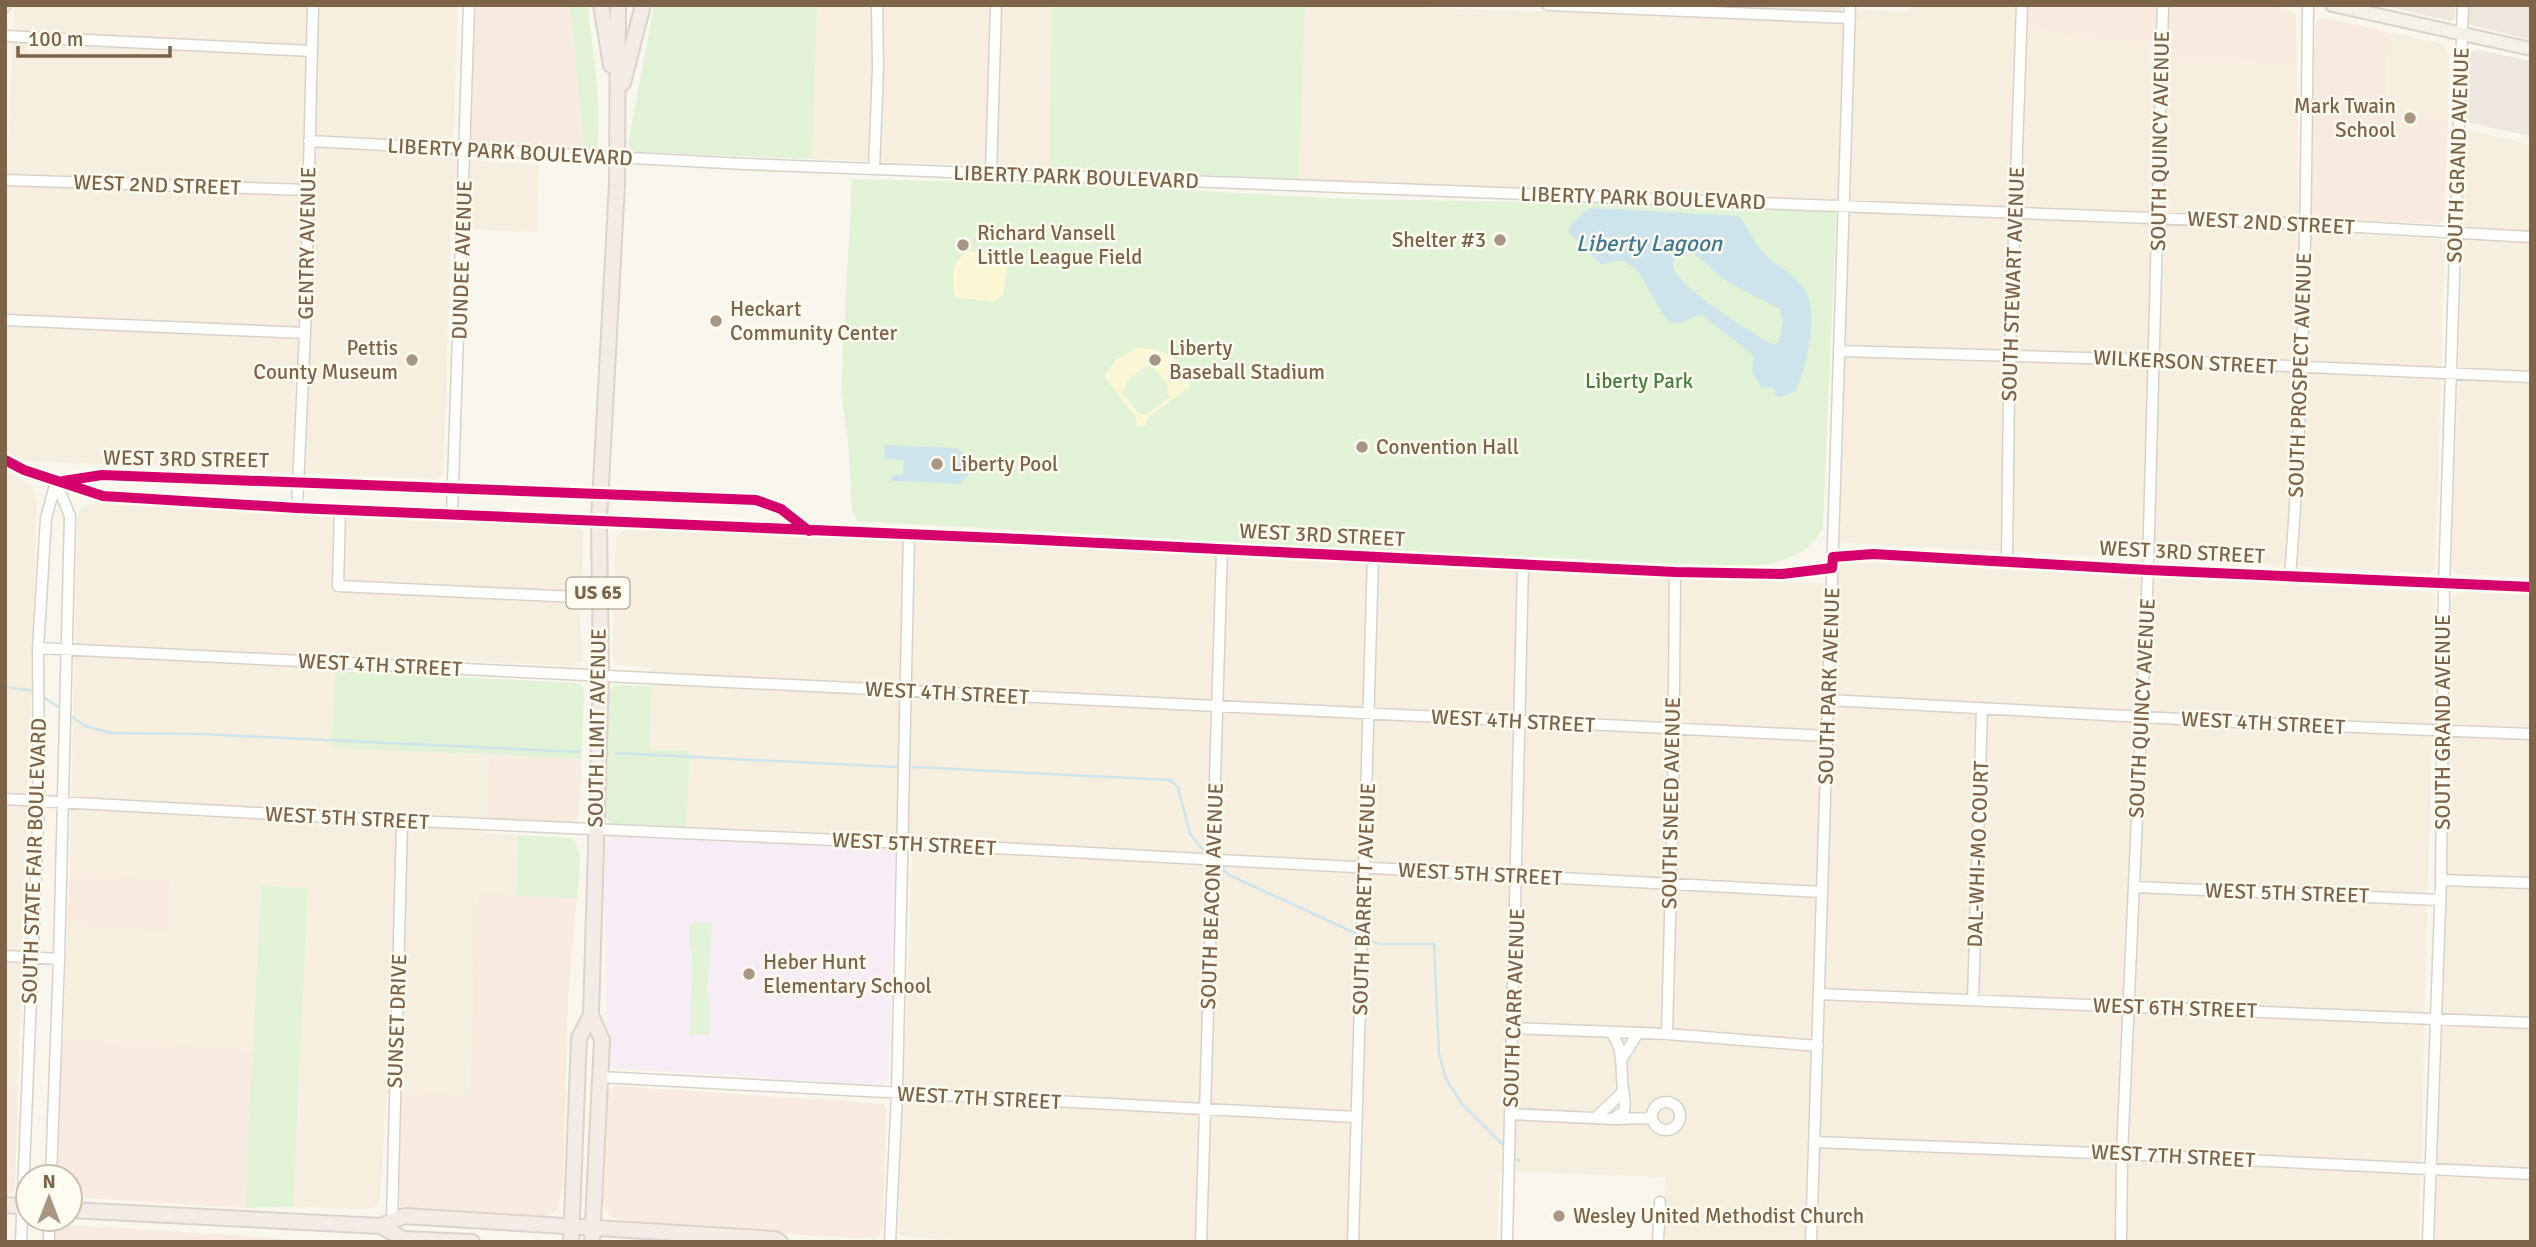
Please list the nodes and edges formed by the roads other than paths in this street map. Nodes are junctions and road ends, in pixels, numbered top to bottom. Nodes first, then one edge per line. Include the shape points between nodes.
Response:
1 (313, 5) edge
2 (469, 5) edge
3 (601, 5) edge
4 (618, 5) edge
5 (643, 5) edge
6 (877, 5) edge
7 (996, 5) edge
8 (1548, 5) edge
9 (1850, 5) edge
10 (2022, 5) edge
11 (2163, 5) edge
12 (2308, 5) edge
13 (2332, 5) edge
14 (2463, 5) edge
15 (1850, 18) junction
16 (2463, 34) junction
17 (5, 36) edge
18 (2531, 49) edge
19 (312, 51) junction
20 (617, 104) junction
21 (309, 141) junction
22 (466, 149) junction
23 (617, 158) junction
24 (874, 169) junction
25 (991, 174) junction
26 (5, 180) edge
27 (308, 190) junction
28 (1843, 207) junction
29 (2016, 213) junction
30 (2159, 218) junction
31 (2306, 224) junction
32 (2455, 233) junction
33 (2531, 237) edge
34 (5, 320) edge
35 (305, 333) junction
36 (1839, 351) junction
37 (2010, 355) junction
38 (2155, 360) junction
39 (2301, 368) junction
40 (2450, 374) junction
41 (2531, 377) edge
42 (6, 461) edge
43 (298, 481) junction
44 (56, 482) junction
45 (453, 488) junction
46 (600, 493) junction
47 (297, 508) junction
48 (340, 509) junction
49 (452, 514) junction
50 (599, 521) junction
51 (809, 531) junction
52 (909, 534) junction
53 (1222, 550) junction
54 (1832, 556) junction
55 (1373, 557) junction
56 (2007, 563) junction
57 (1524, 564) junction
58 (1832, 568) junction
59 (2148, 570) junction
60 (1675, 572) junction
61 (2290, 577) junction
62 (2444, 584) junction
63 (2531, 587) edge
64 (598, 598) junction
65 (38, 648) junction
66 (66, 649) junction
67 (601, 675) junction
68 (906, 691) junction
69 (1828, 700) junction
70 (1217, 706) junction
71 (1982, 708) junction
72 (1369, 713) junction
73 (2143, 716) junction
74 (1521, 721) junction
75 (1672, 728) junction
76 (2443, 731) junction
77 (2531, 734) edge
78 (1827, 736) junction
79 (5, 799) edge
80 (39, 801) junction
81 (63, 802) junction
82 (402, 821) junction
83 (596, 829) junction
84 (903, 843) junction
85 (1213, 859) junction
86 (1365, 867) junction
87 (1518, 876) junction
88 (2441, 880) junction
89 (2531, 883) edge
90 (1670, 884) junction
91 (2134, 887) junction
92 (1822, 892) junction
93 (2440, 900) junction
94 (5, 956) edge
95 (32, 958) junction
96 (59, 958) junction
97 (1819, 994) junction
98 (1973, 1000) junction
99 (2129, 1006) junction
100 (591, 1016) junction
101 (2436, 1019) junction
102 (2531, 1024) edge
103 (1513, 1028) junction
104 (1611, 1032) junction
105 (1638, 1033) junction
106 (1667, 1034) junction
107 (1818, 1046) junction
108 (1623, 1057) junction
109 (601, 1077) junction
110 (1623, 1091) junction
111 (897, 1093) junction
112 (1205, 1110) junction
113 (1511, 1114) junction
114 (1357, 1117) junction
115 (1595, 1118) junction
116 (1651, 1118) dead end
117 (1614, 1119) junction
118 (1815, 1142) junction
119 (2122, 1154) junction
120 (26, 1163) edge
121 (52, 1163) edge
122 (2431, 1169) junction
123 (2531, 1174) edge
124 (1660, 1202) dead end
125 (84, 1211) edge
126 (386, 1224) junction
127 (572, 1225) junction
128 (593, 1226) junction
129 (472, 1242) edge
130 (571, 1242) edge
131 (592, 1242) edge
132 (779, 1242) edge
133 (890, 1242) edge
134 (1201, 1242) edge
135 (1353, 1242) edge
136 (1507, 1242) edge
137 (1658, 1242) edge
138 (1811, 1242) edge
139 (2121, 1242) edge
140 (2428, 1242) edge

1 - 19 street, GENTRY AVENUE
2 - 22 street, DUNDEE AVENUE
3 - 20 highway
4 - 20 highway, US 65
5 - 20 highway
6 - 24 street
7 - 25 street
8 - 15 street
9 - 15 street, SOUTH PARK AVENUE
10 - 29 street, SOUTH STEWART AVENUE
11 - 30 street, SOUTH QUINCY AVENUE
12 - 31 street, SOUTH PROSPECT AVENUE
13 - 16 main road
14 - 16 street, SOUTH GRAND AVENUE
15 - 28 street, SOUTH PARK AVENUE
16 - 18 main road
16 - 32 street, SOUTH GRAND AVENUE
17 - 19 street
19 - 21 street, GENTRY AVENUE
20 - 23 highway, SOUTH LIMIT AVENUE / US 65
21 - 22 street, LIBERTY PARK BOULEVARD
21 - 27 street, GENTRY AVENUE
22 - 23 street, LIBERTY PARK BOULEVARD
22 - 45 street, DUNDEE AVENUE
23 - 24 street, LIBERTY PARK BOULEVARD
23 - 46 highway, SOUTH LIMIT AVENUE / US 65
24 - 25 street, LIBERTY PARK BOULEVARD
25 - 28 street, LIBERTY PARK BOULEVARD
26 - 27 street, WEST 2ND STREET
27 - 35 street, GENTRY AVENUE
28 - 29 street, WEST 2ND STREET
28 - 36 street, SOUTH PARK AVENUE
29 - 30 street, WEST 2ND STREET
29 - 37 street, SOUTH STEWART AVENUE
30 - 31 street, WEST 2ND STREET
30 - 38 street, SOUTH QUINCY AVENUE
31 - 32 street, WEST 2ND STREET
31 - 39 street, SOUTH PROSPECT AVENUE
32 - 33 street, WEST 2ND STREET
32 - 40 street, SOUTH GRAND AVENUE
34 - 35 street
35 - 43 street, GENTRY AVENUE
36 - 37 street, WILKERSON STREET
36 - 54 street, SOUTH PARK AVENUE
37 - 38 street, WILKERSON STREET
37 - 56 street, SOUTH STEWART AVENUE
38 - 39 street, WILKERSON STREET
38 - 59 street, SOUTH QUINCY AVENUE
39 - 40 street, WILKERSON STREET
39 - 61 street, SOUTH PROSPECT AVENUE
40 - 41 street, WILKERSON STREET
40 - 62 street, SOUTH GRAND AVENUE
42 - 44 street
43 - 44 street, WEST 3RD STREET via 102,475
43 - 45 street, WEST 3RD STREET
43 - 47 street, WEST 3RD STREET
44 - 47 street, WEST 3RD STREET via 103,496
44 - 65 street, SOUTH STATE FAIR BOULEVARD via 46,518
44 - 66 street, SOUTH STATE FAIR BOULEVARD via 70,516
45 - 46 street, WEST 3RD STREET
45 - 49 street, DUNDEE AVENUE
46 - 50 highway, SOUTH LIMIT AVENUE / US 65
46 - 51 street, WEST 3RD STREET via 756,500 781,509
47 - 48 street, WEST 3RD STREET
48 - 49 street, WEST 3RD STREET
48 - 64 street via 338,586
49 - 50 street, WEST 3RD STREET
50 - 51 street, WEST 3RD STREET
50 - 64 highway, SOUTH LIMIT AVENUE / US 65
51 - 52 street, WEST 3RD STREET
52 - 53 street, WEST 3RD STREET
52 - 68 street
53 - 55 street, WEST 3RD STREET
53 - 70 street, SOUTH BEACON AVENUE
54 - 56 street, WEST 3RD STREET via 1873,554
54 - 58 street, SOUTH PARK AVENUE
55 - 57 street, WEST 3RD STREET
55 - 72 street, SOUTH BARRETT AVENUE
56 - 59 street, WEST 3RD STREET
57 - 60 street, WEST 3RD STREET
57 - 74 street, SOUTH CARR AVENUE
58 - 60 street, WEST 3RD STREET via 1782,574
58 - 69 street, SOUTH PARK AVENUE
59 - 61 street, WEST 3RD STREET
59 - 73 street, SOUTH QUINCY AVENUE
60 - 75 street, SOUTH SNEED AVENUE
61 - 62 street, WEST 3RD STREET
62 - 63 street, WEST 3RD STREET
62 - 76 street, SOUTH GRAND AVENUE
64 - 67 highway, SOUTH LIMIT AVENUE / US 65
65 - 66 street, WEST 4TH STREET
65 - 80 street, SOUTH STATE FAIR BOULEVARD
66 - 67 street, WEST 4TH STREET
66 - 81 street, SOUTH STATE FAIR BOULEVARD
67 - 68 street, WEST 4TH STREET
67 - 83 highway, SOUTH LIMIT AVENUE / US 65
68 - 70 street, WEST 4TH STREET
68 - 84 street
69 - 71 street, WEST 4TH STREET
69 - 78 street, SOUTH PARK AVENUE
70 - 72 street, WEST 4TH STREET
70 - 85 street, SOUTH BEACON AVENUE
71 - 73 street, WEST 4TH STREET
71 - 98 street, DAL-WHI-MO COURT
72 - 74 street, WEST 4TH STREET
72 - 86 street, SOUTH BARRETT AVENUE
73 - 76 street, WEST 4TH STREET
73 - 91 street, SOUTH QUINCY AVENUE
74 - 75 street, WEST 4TH STREET
74 - 87 street, SOUTH CARR AVENUE
75 - 78 street, WEST 4TH STREET
75 - 90 street, SOUTH SNEED AVENUE
76 - 77 street, WEST 4TH STREET
76 - 88 street, SOUTH GRAND AVENUE
78 - 92 street, SOUTH PARK AVENUE
79 - 80 street, WEST 5TH STREET
80 - 81 street, WEST 5TH STREET
80 - 95 street, SOUTH STATE FAIR BOULEVARD
81 - 82 street, WEST 5TH STREET
81 - 96 street, SOUTH STATE FAIR BOULEVARD
82 - 83 street, WEST 5TH STREET
82 - 126 street, SUNSET DRIVE
83 - 84 street, WEST 5TH STREET
83 - 100 highway, SOUTH LIMIT AVENUE / US 65
84 - 85 street, WEST 5TH STREET
84 - 111 street
85 - 86 street, WEST 5TH STREET
85 - 112 street, SOUTH BEACON AVENUE
86 - 87 street, WEST 5TH STREET
86 - 114 street, SOUTH BARRETT AVENUE
87 - 90 street, WEST 5TH STREET
87 - 103 street, SOUTH CARR AVENUE
88 - 89 street
88 - 93 street, SOUTH GRAND AVENUE
90 - 92 street, WEST 5TH STREET
90 - 106 street, SOUTH SNEED AVENUE
91 - 93 street, WEST 5TH STREET
91 - 99 street, SOUTH QUINCY AVENUE
92 - 97 street, SOUTH PARK AVENUE
93 - 101 street, SOUTH GRAND AVENUE
94 - 95 street
95 - 96 street
95 - 120 street, SOUTH STATE FAIR BOULEVARD
96 - 121 street, SOUTH STATE FAIR BOULEVARD
97 - 98 street, WEST 6TH STREET
97 - 107 street, SOUTH PARK AVENUE
98 - 99 street, WEST 6TH STREET
99 - 101 street, WEST 6TH STREET
99 - 119 street, SOUTH QUINCY AVENUE
100 - 109 highway, SOUTH LIMIT AVENUE / US 65 via 602,1040
100 - 127 highway, SOUTH LIMIT AVENUE / US 65 via 579,1038
101 - 102 street, WEST 6TH STREET
101 - 122 street, SOUTH GRAND AVENUE
103 - 104 street
103 - 113 street, SOUTH CARR AVENUE
104 - 105 street
104 - 108 street
105 - 106 street
105 - 108 street
106 - 107 street
107 - 118 street, SOUTH PARK AVENUE
108 - 110 street
109 - 111 street, WEST 7TH STREET
109 - 128 highway, SOUTH LIMIT AVENUE / US 65
110 - 115 street
110 - 117 street via 1624,1111
111 - 112 street, WEST 7TH STREET
111 - 133 street
112 - 114 street, WEST 7TH STREET
112 - 134 street, SOUTH BEACON AVENUE
113 - 115 street
113 - 136 street, SOUTH CARR AVENUE
114 - 135 street, SOUTH BARRETT AVENUE
115 - 117 street
116 - 117 street
118 - 119 street, WEST 7TH STREET
118 - 138 street, SOUTH PARK AVENUE
119 - 122 street, WEST 7TH STREET
119 - 139 street, SOUTH QUINCY AVENUE
122 - 123 street, WEST 7TH STREET
122 - 140 street, SOUTH GRAND AVENUE
124 - 137 street
125 - 126 highway
126 - 127 highway via 404,1216
126 - 129 highway via 403,1238
127 - 128 highway
127 - 130 highway, SOUTH LIMIT AVENUE / US 65
128 - 131 highway, SOUTH LIMIT AVENUE / US 65
128 - 132 highway via 774,1238

